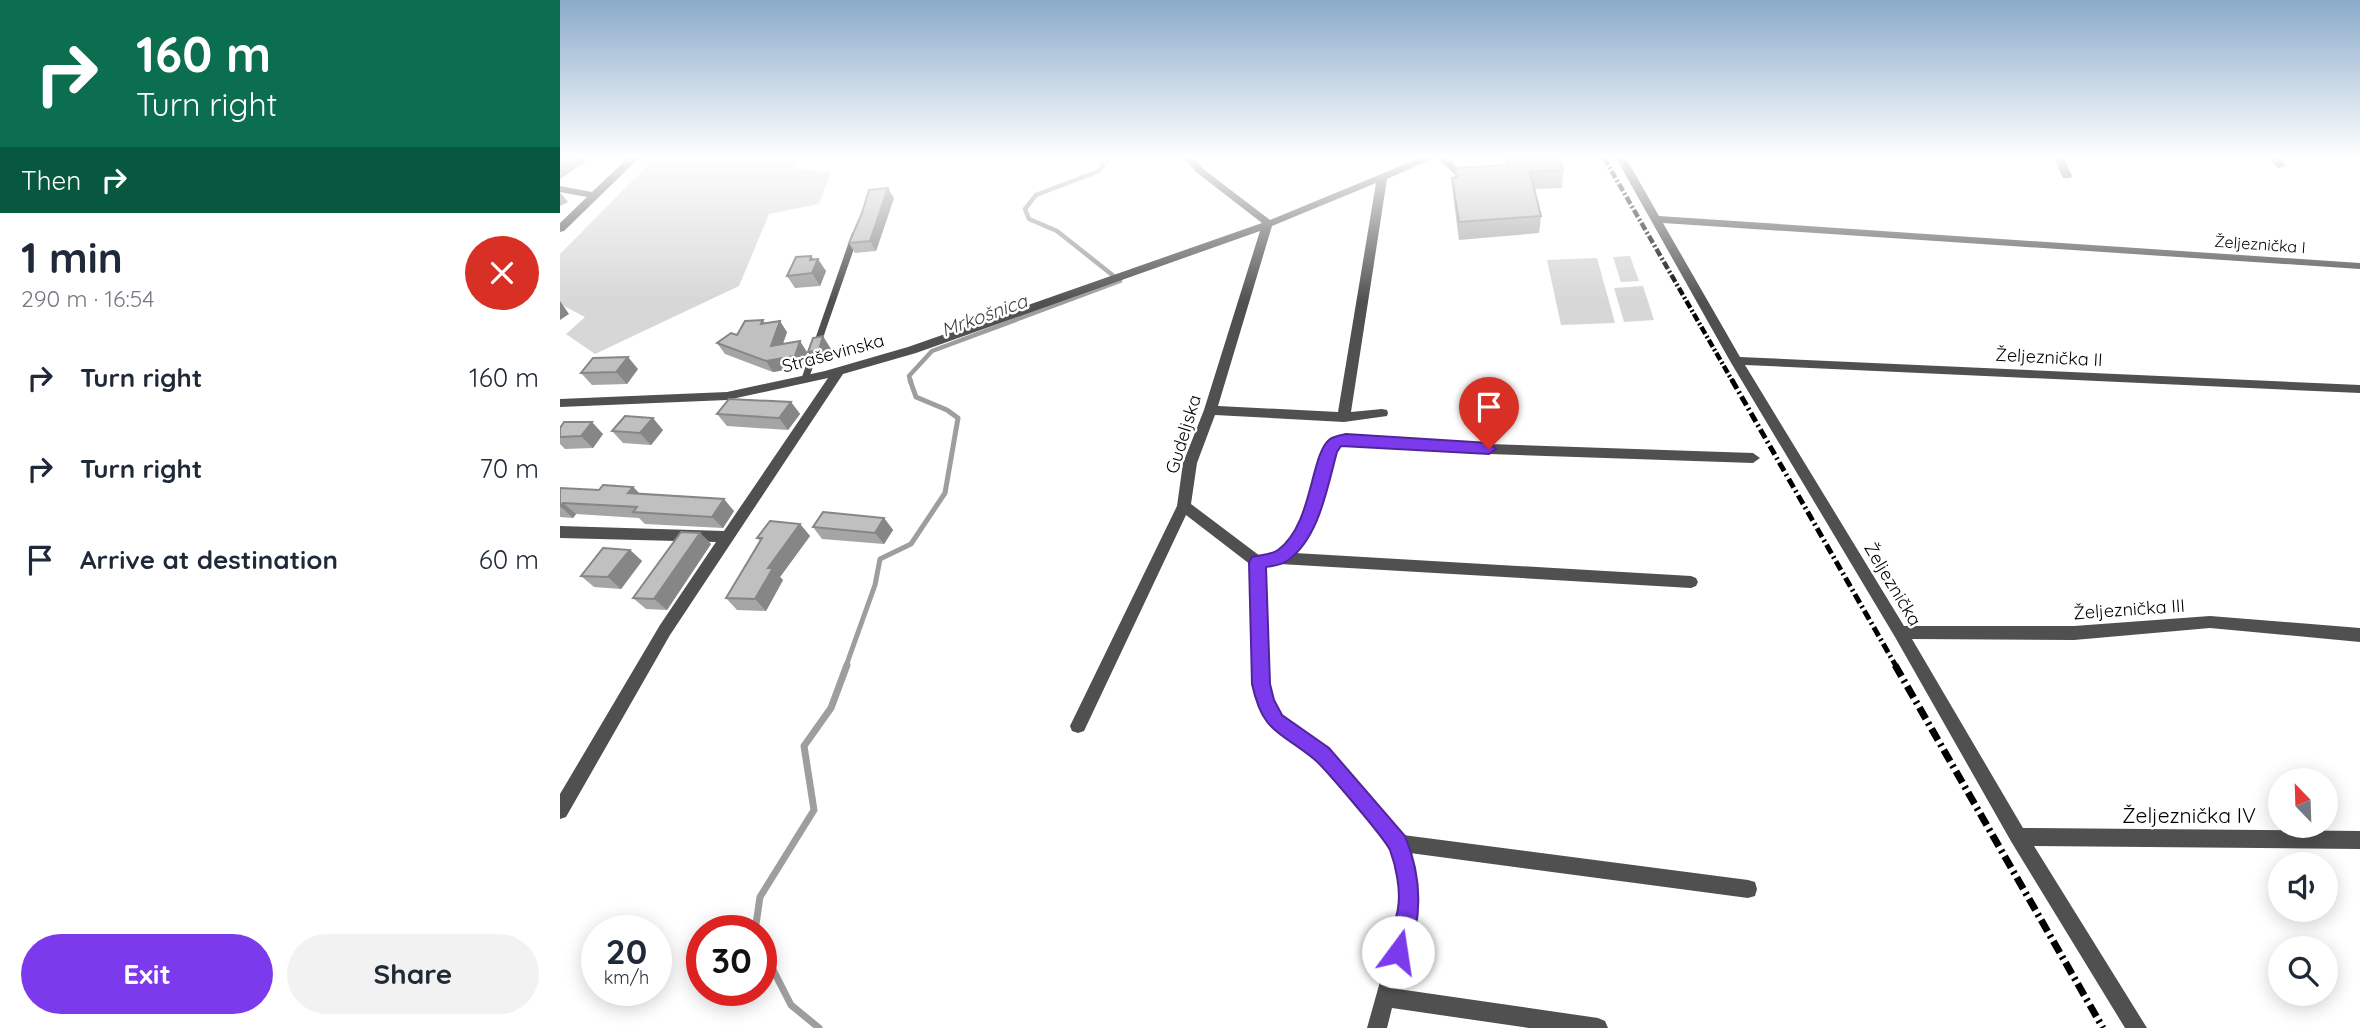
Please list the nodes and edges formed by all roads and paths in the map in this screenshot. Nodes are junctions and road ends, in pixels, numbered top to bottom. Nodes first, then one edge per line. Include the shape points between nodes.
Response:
1 (584, 206) edge
2 (1246, 206) edge
3 (1312, 206) edge
4 (1378, 206) edge
5 (1648, 206) edge
6 (1655, 219) junction
7 (860, 222) edge
8 (1268, 223) junction
9 (560, 229) edge
10 (2360, 266) edge
11 (1736, 361) junction
12 (839, 371) junction
13 (805, 379) junction
14 (2360, 389) edge
15 (560, 403) edge
16 (1210, 410) junction
17 (1382, 413) dead end
18 (1343, 416) junction
19 (1753, 458) dead end
20 (1184, 506) junction
21 (560, 533) edge
22 (729, 537) junction
23 (1280, 558) junction
24 (1258, 562) junction
25 (1691, 582) dead end
26 (1900, 632) junction
27 (2360, 635) edge
28 (1078, 726) dead end
29 (560, 811) edge
30 (2018, 837) junction
31 (2360, 839) edge
32 (1398, 843) junction
33 (1748, 889) dead end
34 (1386, 997) junction
35 (1377, 1028) edge
36 (1598, 1028) edge
37 (2137, 1028) edge

1 - 9 street
2 - 8 street
3 - 8 street
4 - 18 street
5 - 6 street, Željeznička
6 - 10 street, Željeznička I
6 - 11 street, Željeznička
7 - 13 lane
8 - 12 street, Straševinska via 912,350
8 - 16 street, Gudeljska
11 - 14 street, Željeznička II
11 - 26 street, Željeznička
12 - 13 street, Straševinska
12 - 22 street
13 - 15 street, Straševinska via 727,396
16 - 18 street
16 - 20 street, Gudeljska via 1190,463
17 - 18 street
19 - 23 street via 1346,439 1336,442 1330,451 1316,501 1298,541
20 - 24 street
20 - 28 street, Gudeljska
21 - 22 street
22 - 29 street via 665,630
23 - 24 street
23 - 25 street
24 - 32 street via 1265,702 1276,721 1322,754
26 - 27 street, Željeznička III via 2074,634 2210,622
26 - 30 street, Željeznička
30 - 31 street, Željeznička IV
30 - 37 street, Željeznička
32 - 33 street
32 - 34 street via 1409,907
34 - 35 street
34 - 36 street

